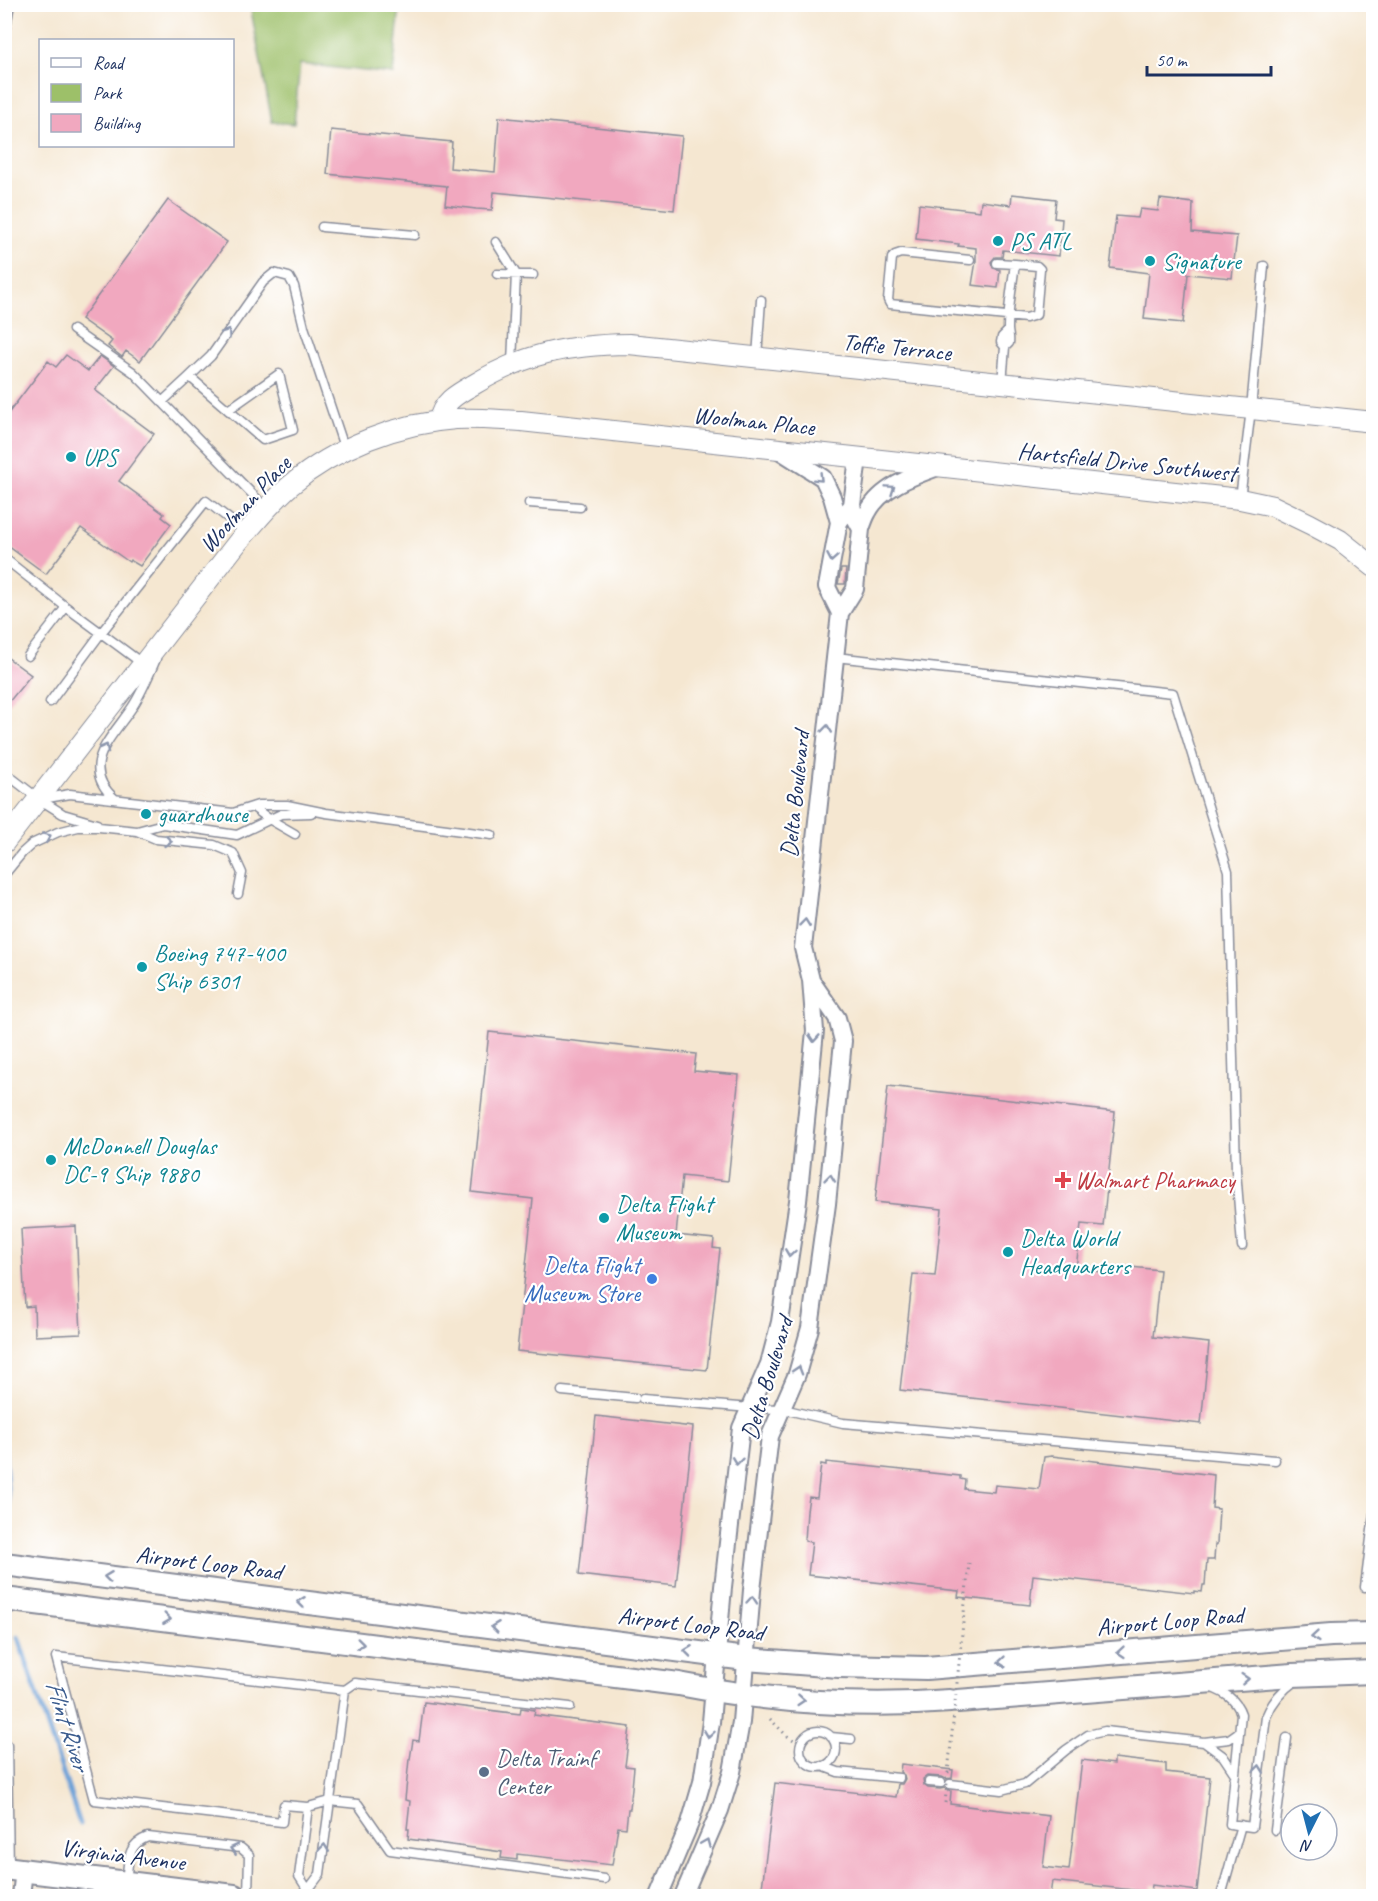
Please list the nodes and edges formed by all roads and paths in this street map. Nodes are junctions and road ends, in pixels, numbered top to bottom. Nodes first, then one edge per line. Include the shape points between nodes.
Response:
1 (10, 4) edge
2 (4, 38) edge
3 (322, 227) dead end
4 (416, 235) dead end
5 (496, 242) dead end
6 (970, 260) dead end
7 (997, 263) dead end
8 (1015, 264) junction
9 (1264, 266) dead end
10 (496, 274) dead end
11 (516, 274) junction
12 (533, 275) dead end
13 (761, 300) dead end
14 (1009, 316) junction
15 (74, 330) dead end
16 (757, 357) junction
17 (512, 363) junction
18 (189, 376) junction
19 (1002, 384) junction
20 (162, 402) junction
21 (1251, 409) junction
22 (228, 410) junction
23 (439, 421) junction
24 (1374, 422) edge
25 (779, 450) junction
26 (345, 451) junction
27 (858, 458) junction
28 (938, 467) junction
29 (1240, 499) junction
30 (529, 503) dead end
31 (852, 505) junction
32 (580, 507) dead end
33 (268, 509) junction
34 (839, 522) junction
35 (861, 529) junction
36 (247, 532) junction
37 (4, 558) edge
38 (1374, 567) edge
39 (66, 606) junction
40 (840, 613) junction
41 (171, 629) junction
42 (101, 633) junction
43 (28, 656) dead end
44 (835, 657) junction
45 (144, 664) junction
46 (50, 702) dead end
47 (4, 772) edge
48 (116, 799) junction
49 (39, 800) junction
50 (253, 807) junction
51 (326, 813) junction
52 (269, 819) junction
53 (112, 828) junction
54 (137, 831) junction
55 (296, 834) dead end
56 (492, 835) dead end
57 (4, 843) edge
58 (4, 875) edge
59 (238, 894) dead end
60 (812, 980) junction
61 (1242, 1246) dead end
62 (562, 1391) dead end
63 (750, 1408) junction
64 (783, 1409) junction
65 (1275, 1460) dead end
66 (1374, 1514) edge
67 (969, 1563) dead end
68 (4, 1564) edge
69 (1365, 1587) dead end
70 (4, 1599) edge
71 (1374, 1634) edge
72 (717, 1655) junction
73 (746, 1659) junction
74 (1374, 1672) edge
75 (1309, 1674) junction
76 (1195, 1683) junction
77 (345, 1690) junction
78 (713, 1691) junction
79 (743, 1695) junction
80 (570, 1707) dead end
81 (770, 1719) dead end
82 (1239, 1732) junction
83 (831, 1737) junction
84 (851, 1738) dead end
85 (1287, 1738) dead end
86 (1204, 1742) junction
87 (800, 1744) junction
88 (7, 1745) dead end
89 (822, 1767) junction
90 (1235, 1774) junction
91 (899, 1778) dead end
92 (929, 1782) dead end
93 (330, 1802) junction
94 (945, 1803) dead end
95 (308, 1807) junction
96 (1241, 1825) junction
97 (1275, 1830) dead end
98 (12, 1869) edge
99 (604, 1878) dead end
100 (126, 1883) junction
101 (97, 1888) edge
102 (308, 1893) edge
103 (190, 1894) edge
104 (21, 1896) edge
105 (225, 1896) edge
106 (248, 1896) edge
107 (659, 1896) edge
108 (683, 1896) edge
109 (1221, 1896) edge

1 - 2 lane
3 - 4 lane
5 - 11 lane
6 - 14 lane via 895,255 890,304
7 - 8 lane
8 - 14 lane
8 - 14 lane via 1040,269 1036,315
9 - 21 lane
10 - 11 lane
11 - 12 lane
11 - 17 lane
13 - 16 lane
14 - 19 lane via 1010,337 1005,346
15 - 20 lane via 133,372
16 - 17 street, Toffie Terrace via 656,346 604,345 558,350
16 - 19 street, Toffie Terrace
17 - 23 street, Toffie Terrace via 452,398
18 - 20 lane
18 - 22 lane
18 -> 26 lane via 211,356 263,282 274,273 289,277
19 - 21 street, Toffie Terrace
20 - 33 lane
21 - 24 street, Toffie Terrace
21 - 29 lane
22 - 22 lane via 263,440 293,430 279,374
23 - 25 street, Woolman Place via 521,421
23 - 26 street, Woolman Place via 381,434
25 - 27 street, Woolman Place
25 -> 34 street via 823,478
26 - 33 street, Woolman Place via 305,474
27 - 28 street, Hartsfield Drive Southwest
27 - 31 street, Delta Boulevard
28 - 29 street, Hartsfield Drive Southwest
35 -> 28 street via 868,510 888,490
29 - 38 street, Hartsfield Drive Southwest via 1273,506 1310,524 1340,540
30 - 32 lane
31 - 34 street
31 - 35 street, Delta Boulevard
33 - 36 street, Woolman Place
34 -> 40 street via 827,586
35 - 40 street, Delta Boulevard via 855,589
36 - 41 street, Woolman Place
36 - 42 lane via 206,501
37 - 39 lane
39 - 42 lane
39 - 43 lane
40 - 44 street, Delta Boulevard
41 - 45 street, Woolman Place
48 -> 41 lane via 102,782 98,769 100,753 134,704
42 - 45 lane
42 - 46 lane
60 -> 44 street, Delta Boulevard via 803,948
44 - 61 lane via 1173,693 1228,871 1236,1170
45 - 49 street, Woolman Place
47 - 49 lane
48 - 49 lane via 70,794
48 - 50 lane via 233,813
49 - 53 lane via 63,814
49 - 57 street, Woolman Place
50 - 51 lane via 287,805
50 - 52 lane
51 - 52 lane via 281,814
51 - 56 lane
52 - 54 lane via 237,835 163,824
52 - 55 lane
53 - 54 lane
58 -> 53 lane via 26,849 41,839 78,827
54 -> 59 lane via 156,839 214,845 233,853 242,873
60 -> 63 street, Delta Boulevard via 815,1031 798,1201 780,1322 769,1364
64 -> 60 street, Delta Boulevard via 810,1328 843,1041 837,1018
62 - 63 lane
63 - 64 lane
63 -> 72 street, Delta Boulevard via 741,1428
64 - 65 lane via 843,1423
73 -> 64 street, Delta Boulevard via 770,1436
66 - 69 lane
67 - 94 path, bridge
72 -> 68 main road, Airport Loop Road
70 -> 78 main road
71 -> 73 main road, Airport Loop Road via 926,1668
72 - 73 main road, Airport Loop Road
72 - 78 street, Delta Boulevard
73 - 79 street, Delta Boulevard
74 - 75 main road
76 -> 75 main road
96 -> 75 lane via 1252,1827 1270,1707 1288,1686
79 -> 76 main road via 913,1704
76 - 82 lane via 1221,1692 1238,1705
77 - 80 lane via 355,1683
77 - 93 lane
77 - 95 lane via 56,1657 94,1800 282,1822 284,1805
78 - 79 main road
78 -> 107 street, Delta Boulevard via 702,1782 690,1823
108 -> 79 street, Delta Boulevard via 732,1772
81 - 87 path
82 - 86 lane via 1229,1739
82 - 90 lane
83 - 84 lane
83 - 87 lane via 814,1732
83 - 89 lane via 835,1754
85 - 97 lane
86 - 90 lane via 1223,1756
86 - 92 lane via 1105,1731 1088,1735 1065,1750 1025,1785 1001,1790
87 - 89 lane via 805,1762
88 - 98 lane
89 - 91 lane
90 - 96 lane via 1230,1824
93 - 95 lane
93 - 99 lane via 358,1804 390,1850
102 -> 93 lane via 320,1876
95 - 102 lane via 299,1876
96 - 109 lane
98 - 101 main road, Virginia Avenue
98 - 104 street
100 - 101 main road, Virginia Avenue
100 - 103 main road, Virginia Avenue
106 -> 100 lane via 249,1855 241,1848 148,1837 130,1851
103 - 105 main road, Virginia Avenue

